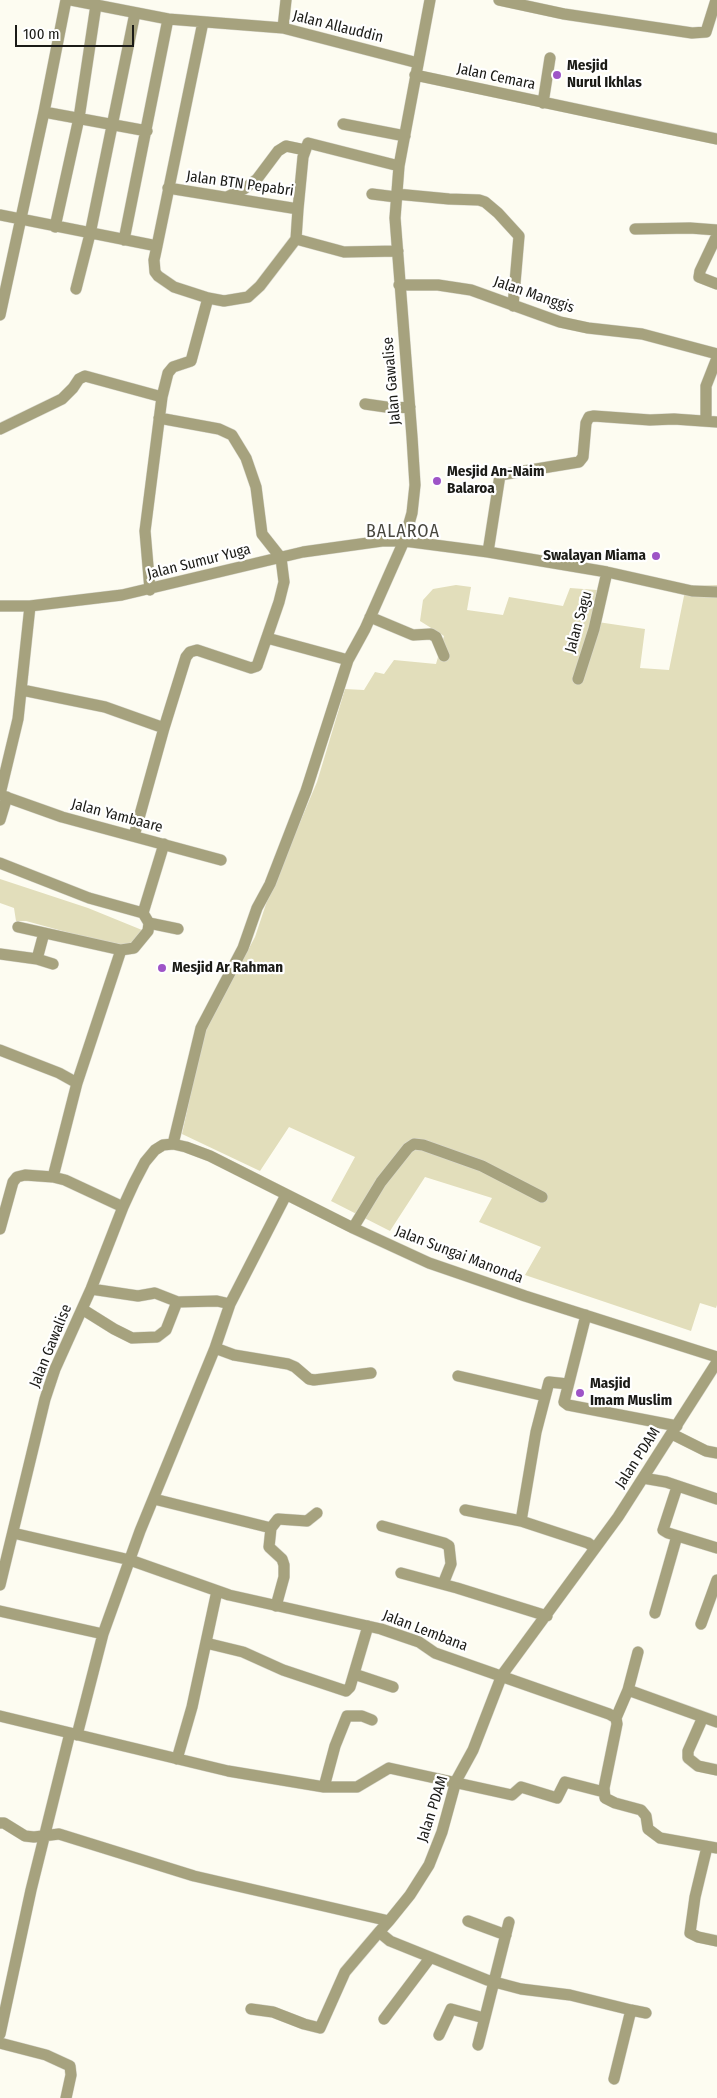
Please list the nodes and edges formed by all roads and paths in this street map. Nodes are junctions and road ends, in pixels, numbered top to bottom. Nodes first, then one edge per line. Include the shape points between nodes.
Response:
1 (66, 0) edge
2 (71, 0) edge
3 (286, 0) edge
4 (430, 0) edge
5 (499, 0) edge
6 (716, 0) edge
7 (96, 5) junction
8 (135, 13) junction
9 (168, 19) junction
10 (203, 22) junction
11 (283, 28) junction
12 (550, 58) dead end
13 (418, 63) junction
14 (415, 75) junction
15 (543, 103) junction
16 (44, 112) junction
17 (79, 118) junction
18 (111, 124) junction
19 (343, 124) dead end
20 (147, 130) junction
21 (405, 136) junction
22 (717, 139) edge
23 (305, 150) junction
24 (399, 166) junction
25 (168, 188) junction
26 (372, 194) dead end
27 (396, 195) junction
28 (226, 197) junction
29 (298, 209) junction
30 (0, 215) edge
31 (20, 219) junction
32 (55, 227) junction
33 (635, 229) dead end
34 (717, 230) edge
35 (90, 234) junction
36 (717, 235) edge
37 (296, 238) junction
38 (124, 240) junction
39 (156, 246) junction
40 (398, 250) junction
41 (717, 284) edge
42 (399, 285) junction
43 (76, 289) dead end
44 (208, 298) junction
45 (513, 306) junction
46 (0, 315) edge
47 (717, 356) edge
48 (162, 397) junction
49 (365, 404) dead end
50 (410, 407) junction
51 (159, 418) junction
52 (711, 421) edge
53 (0, 430) edge
54 (404, 541) junction
55 (488, 552) junction
56 (281, 558) junction
57 (607, 572) junction
58 (150, 590) junction
59 (717, 592) edge
60 (0, 606) edge
61 (30, 606) junction
62 (370, 617) junction
63 (267, 638) junction
64 (444, 656) dead end
65 (348, 660) junction
66 (578, 679) dead end
67 (22, 690) junction
68 (164, 728) junction
69 (2, 796) edge
70 (0, 820) edge
71 (134, 836) junction
72 (164, 844) junction
73 (221, 860) dead end
74 (0, 863) edge
75 (146, 918) junction
76 (18, 927) dead end
77 (178, 929) dead end
78 (44, 933) junction
79 (121, 950) junction
80 (0, 954) edge
81 (37, 959) junction
82 (53, 964) dead end
83 (0, 1050) edge
84 (76, 1083) junction
85 (174, 1144) junction
86 (54, 1177) junction
87 (286, 1194) junction
88 (542, 1197) dead end
89 (123, 1207) junction
90 (353, 1228) junction
91 (0, 1229) edge
92 (91, 1289) junction
93 (177, 1302) junction
94 (230, 1304) junction
95 (82, 1309) junction
96 (586, 1315) junction
97 (215, 1348) junction
98 (717, 1357) edge
99 (717, 1362) edge
100 (372, 1373) dead end
101 (458, 1376) dead end
102 (568, 1384) junction
103 (545, 1396) junction
104 (674, 1430) junction
105 (717, 1453) edge
106 (643, 1478) junction
107 (677, 1487) junction
108 (154, 1499) junction
109 (717, 1499) edge
110 (465, 1510) dead end
111 (317, 1513) dead end
112 (521, 1521) junction
113 (382, 1526) dead end
114 (271, 1528) junction
115 (13, 1533) junction
116 (677, 1536) junction
117 (595, 1548) junction
118 (717, 1548) edge
119 (130, 1560) junction
120 (401, 1573) dead end
121 (717, 1580) edge
122 (443, 1584) junction
123 (0, 1585) edge
124 (217, 1591) junction
125 (276, 1606) junction
126 (0, 1611) edge
127 (655, 1614) dead end
128 (546, 1616) junction
129 (701, 1624) dead end
130 (368, 1626) junction
131 (103, 1634) junction
132 (206, 1643) junction
133 (638, 1652) dead end
134 (354, 1674) junction
135 (502, 1675) junction
136 (394, 1687) dead end
137 (628, 1690) junction
138 (0, 1716) edge
139 (703, 1717) junction
140 (616, 1718) junction
141 (372, 1720) dead end
142 (717, 1722) edge
143 (73, 1734) junction
144 (177, 1759) junction
145 (717, 1770) edge
146 (460, 1782) junction
147 (324, 1787) junction
148 (604, 1792) junction
149 (0, 1823) edge
150 (46, 1835) junction
151 (712, 1847) edge
152 (389, 1921) junction
153 (468, 1921) dead end
154 (509, 1922) dead end
155 (379, 1932) junction
156 (506, 1935) junction
157 (717, 1941) edge
158 (430, 1958) junction
159 (494, 1982) junction
160 (251, 2008) dead end
161 (631, 2010) junction
162 (646, 2013) dead end
163 (484, 2018) junction
164 (384, 2019) dead end
165 (0, 2034) edge
166 (439, 2035) dead end
167 (0, 2043) edge
168 (478, 2045) dead end
169 (614, 2080) dead end
170 (66, 2098) edge

1 - 16 street
2 - 7 street, Jalan Allauddin
3 - 11 street
4 - 13 street, Jalan Gawalise
5 - 6 street via 564,14 692,33 706,32
7 - 8 street, Jalan Allauddin
7 - 17 street
8 - 9 street, Jalan Allauddin
8 - 18 street
9 - 10 street, Jalan Allauddin
9 - 20 street
10 - 11 street, Jalan Allauddin
10 - 25 street, Jalan BTN Pepabri
11 - 13 street, Jalan Allauddin
12 - 15 street
13 - 14 street, Jalan Gawalise
14 - 15 street, Jalan Cemara
14 - 21 street, Jalan Gawalise
15 - 22 street, Jalan Cemara
16 - 17 street
16 - 31 street
17 - 18 street
17 - 32 street
18 - 20 street
18 - 35 street
19 - 21 street
20 - 38 street
21 - 24 street, Jalan Gawalise
23 - 24 street via 310,143
23 - 28 street via 286,146 278,150 257,179
23 - 29 street, Jalan BTN Pepabri
24 - 27 street, Jalan Gawalise
25 - 28 street, Jalan BTN Pepabri
25 - 39 street, Jalan BTN Pepabri
26 - 27 street
27 - 40 street, Jalan Gawalise
27 - 45 street via 479,200 498,213 519,236
28 - 29 street, Jalan BTN Pepabri
29 - 37 street
30 - 31 street
31 - 32 street
31 - 46 street
32 - 35 street
33 - 34 street
35 - 38 street
35 - 43 street
36 - 41 street via 699,277
37 - 40 street via 344,252
37 - 44 street via 255,293 236,300
38 - 39 street
39 - 44 street, Jalan BTN Pepabri via 154,260 158,276 174,286
40 - 42 street, Jalan Gawalise
42 - 45 street, Jalan Manggis via 453,287
42 - 50 street, Jalan Gawalise
44 - 48 street via 191,361 170,369
45 - 47 street, Jalan Manggis via 560,322 642,334
47 - 52 street via 706,386
48 - 51 street
48 - 53 street via 85,376 62,399
49 - 50 street
50 - 54 street, Jalan Gawalise via 414,493
51 - 56 street via 219,429 232,435 246,458 256,487 262,534
51 - 58 street via 145,531
52 - 55 street via 589,418 583,457 579,462 500,475
54 - 55 street
54 - 56 street, Jalan Sumur Yuga via 370,542
54 - 62 street, Jalan Gawalise
55 - 57 street
56 - 58 street, Jalan Sumur Yuga
56 - 63 street via 283,588
57 - 59 street via 692,591
57 - 66 street, Jalan Sagu
58 - 61 street, Jalan Sumur Yuga
60 - 61 street, Jalan Sumur Yuga
61 - 67 street
62 - 64 street via 413,635 431,634 436,637
62 - 65 street, Jalan Gawalise
63 - 65 street
63 - 68 street via 257,666 252,668 197,650 190,652
65 - 85 street, Jalan Gawalise via 270,884 243,948 201,1028
67 - 68 street via 105,706
67 - 69 street
68 - 71 street
69 - 70 street
69 - 71 street, Jalan Yambaare via 62,817
71 - 72 street, Jalan Yambaare
72 - 73 street, Jalan Yambaare
72 - 75 street
74 - 75 street
75 - 77 street
75 - 79 street via 148,931 134,948
76 - 78 street
78 - 79 street
78 - 81 street
79 - 84 street
80 - 81 street
81 - 82 street
83 - 84 street
84 - 86 street
85 - 87 street, Jalan Sungai Manonda via 210,1156
85 - 89 street, Jalan Gawalise via 163,1145 145,1162
86 - 89 street
86 - 91 street via 17,1177
87 - 90 street, Jalan Sungai Manonda
87 - 94 street
88 - 90 street via 482,1166 414,1144 381,1182
89 - 92 street, Jalan Gawalise
90 - 96 street, Jalan Sungai Manonda via 429,1263
92 - 93 street via 138,1296 154,1294
92 - 95 street, Jalan Gawalise
93 - 94 street via 218,1301
93 - 95 street via 166,1330 157,1337 132,1338
94 - 97 street
95 - 115 street, Jalan Gawalise via 45,1399
96 - 98 street, Jalan Sungai Manonda
96 - 102 street
97 - 100 street via 292,1366 314,1380
97 - 108 street
99 - 104 street, Jalan PDAM
101 - 103 street
102 - 103 street via 550,1381
102 - 104 street via 564,1401 567,1404
103 - 112 street
104 - 105 street via 706,1451
104 - 106 street, Jalan PDAM
106 - 107 street
106 - 117 street, Jalan PDAM
107 - 109 street
107 - 116 street via 663,1530
108 - 114 street
108 - 119 street
110 - 112 street
111 - 114 street via 308,1521 278,1519
112 - 117 street
113 - 122 street via 449,1546 450,1564
114 - 125 street via 269,1547 284,1565
115 - 119 street, Jalan Lembana
115 - 123 street, Jalan Gawalise
116 - 118 street
116 - 127 street
117 - 128 street, Jalan PDAM
119 - 124 street, Jalan Lembana
119 - 131 street
120 - 122 street
121 - 129 street
122 - 128 street
124 - 125 street, Jalan Lembana
124 - 132 street
125 - 130 street, Jalan Lembana
126 - 131 street
128 - 135 street, Jalan PDAM
130 - 134 street
130 - 135 street, Jalan Lembana
131 - 143 street
132 - 134 street via 243,1652 283,1670 345,1690 349,1689
132 - 144 street
133 - 137 street
134 - 136 street
135 - 140 street, Jalan Lembana
135 - 146 street, Jalan PDAM
137 - 139 street
137 - 140 street
138 - 143 street
139 - 142 street
139 - 145 street via 688,1758 698,1766
140 - 148 street
141 - 147 street via 347,1716
143 - 144 street
143 - 150 street
144 - 147 street
146 - 147 street via 389,1768 357,1787
146 - 148 street via 512,1794 521,1787 557,1798 565,1782
146 - 152 street, Jalan PDAM via 429,1866
148 - 151 street via 612,1801 642,1810 648,1829 656,1836
149 - 150 street via 25,1836
150 - 152 street via 59,1834 187,1875
150 - 165 street
151 - 157 street via 695,1897 690,1933
152 - 155 street, Jalan PDAM
153 - 156 street
154 - 156 street
155 - 158 street via 390,1941
155 - 160 street, Jalan PDAM via 345,1972 320,2028
156 - 159 street
158 - 159 street
158 - 164 street
159 - 161 street
159 - 163 street
161 - 162 street
161 - 169 street
163 - 166 street via 450,2009
163 - 168 street
167 - 170 street via 46,2055 70,2066

